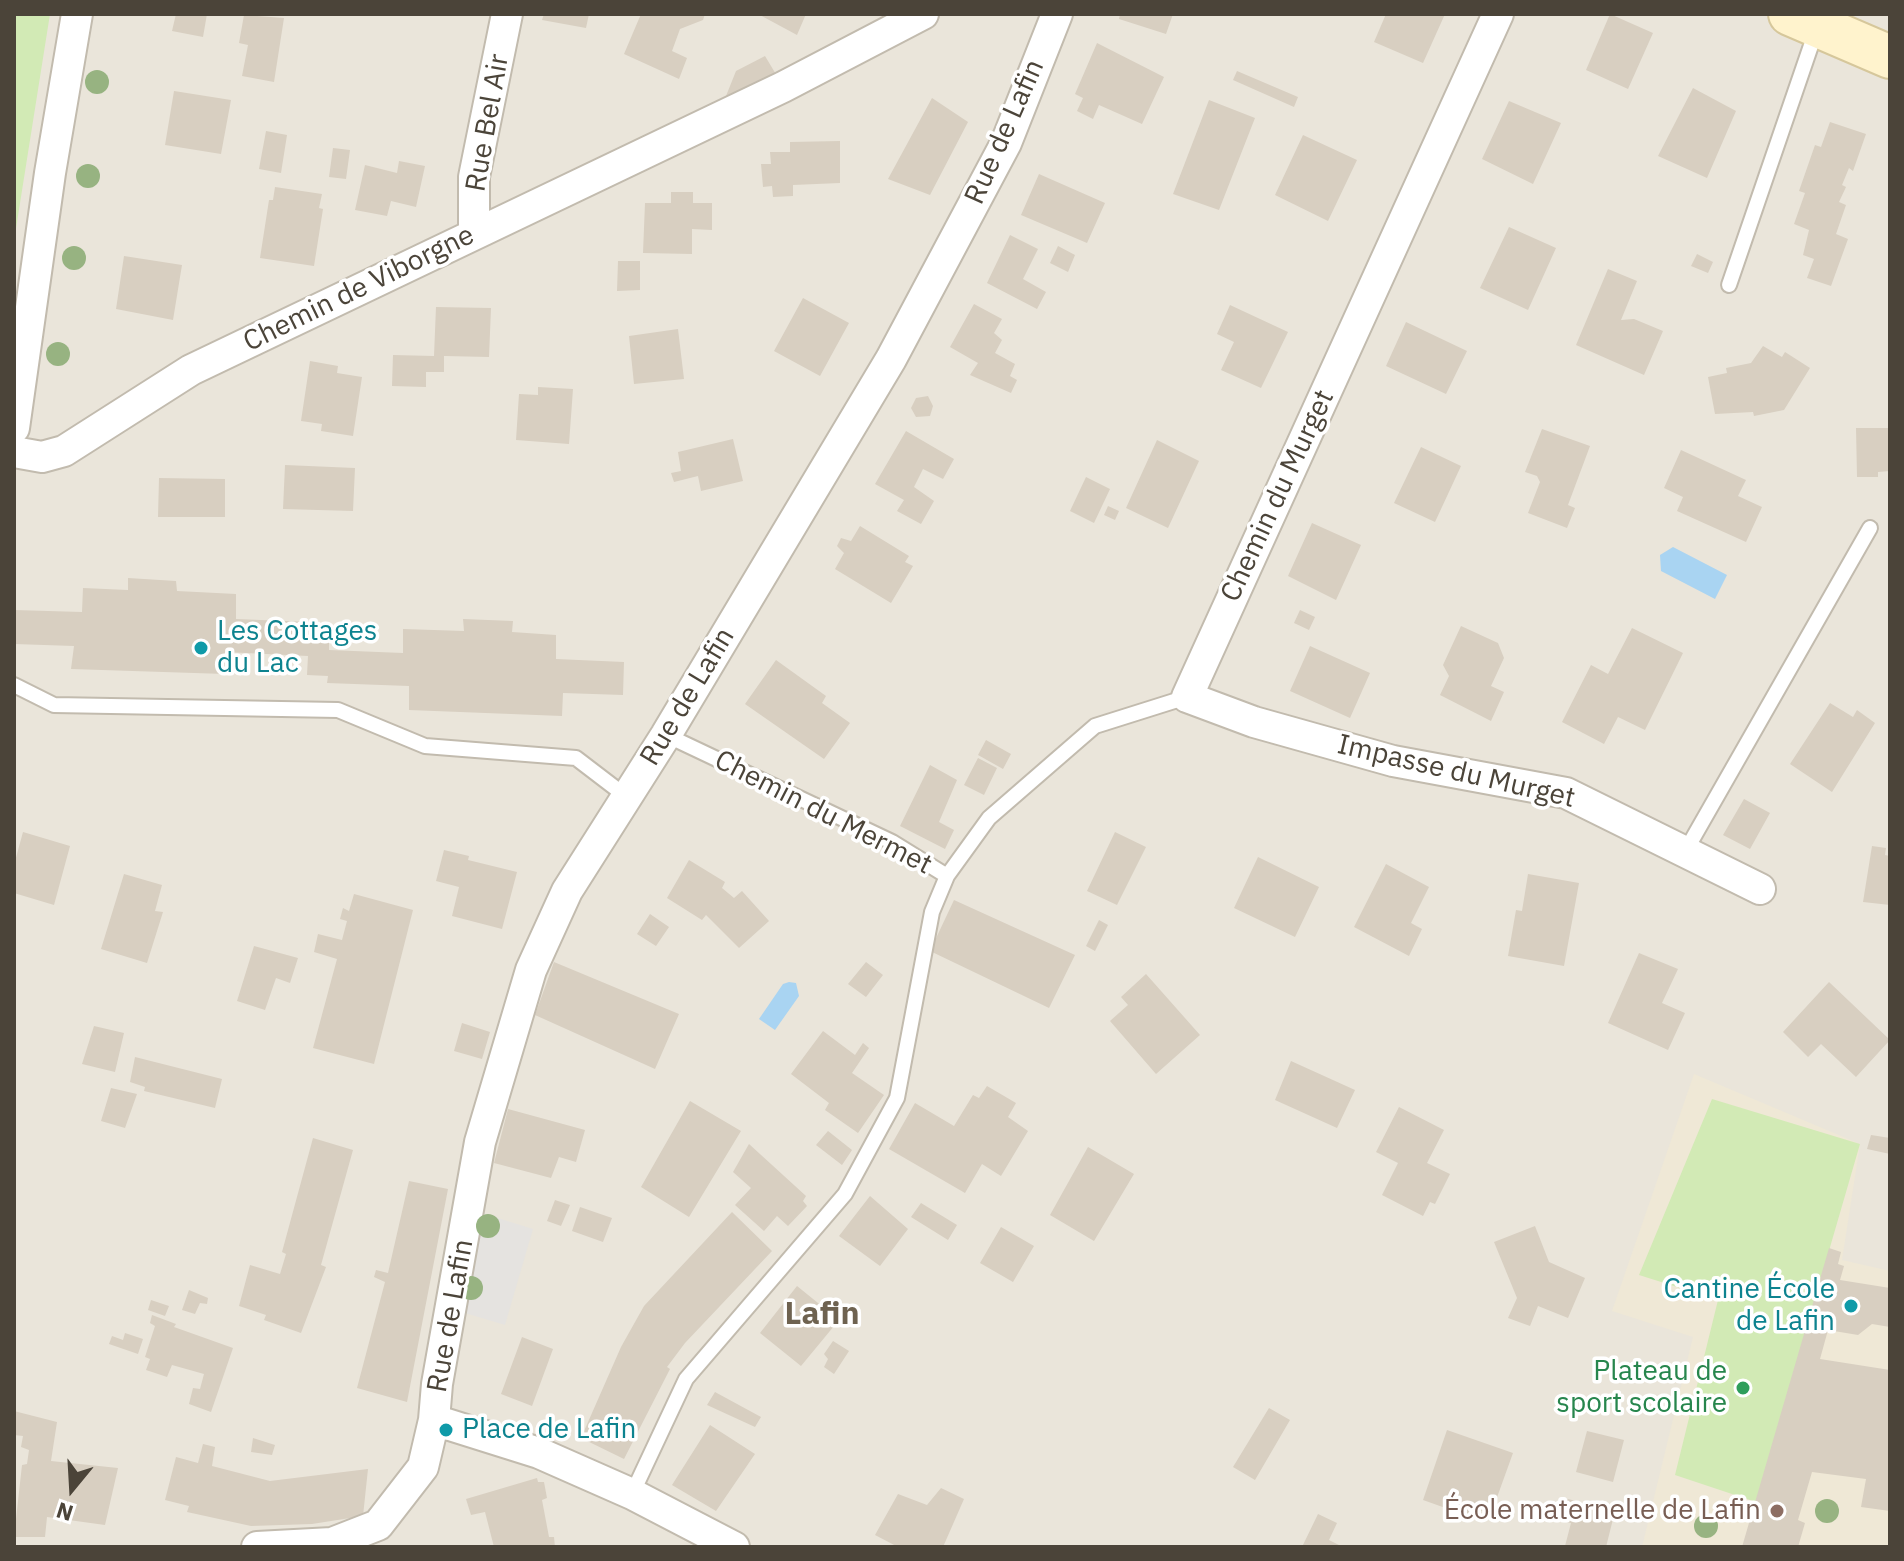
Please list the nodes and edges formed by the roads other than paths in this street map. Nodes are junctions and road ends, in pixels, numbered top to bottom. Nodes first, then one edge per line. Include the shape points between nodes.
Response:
1 (77, 14) edge
2 (507, 14) edge
3 (923, 14) edge
4 (1057, 14) edge
5 (1498, 14) edge
6 (1804, 20) edge
7 (1890, 57) edge
8 (474, 233) junction
9 (1729, 285) dead end
10 (14, 428) edge
11 (14, 452) edge
12 (1870, 528) dead end
13 (14, 685) edge
14 (1187, 697) junction
15 (666, 735) junction
16 (627, 797) junction
17 (1685, 852) junction
18 (947, 876) junction
19 (1760, 889) dead end
20 (434, 1420) junction
21 (632, 1494) junction
22 (257, 1547) edge
23 (734, 1547) edge

1 - 10 street
2 - 8 street, Rue Bel Air via 474,177
3 - 8 street, Chemin de Viborgne via 783,87
4 - 15 street, Rue de Lafin via 1006,143 891,359
5 - 14 street, Chemin du Murget
6 - 7 street
6 - 9 lane
8 - 11 street, Chemin de Viborgne via 191,370 64,451 42,457
12 - 17 lane
13 - 16 lane via 54,705 338,710 425,746 576,758
14 - 17 street, Impasse du Murget via 1393,761 1566,793
14 - 18 lane via 1095,726 989,818
15 - 16 street, Rue de Lafin
15 - 18 lane, Chemin du Mermet via 892,842
16 - 20 street, Rue de Lafin via 567,891 531,970 480,1142
17 - 19 street, Impasse du Murget
18 - 21 lane, Chemin du Mermet via 932,912 897,1098 845,1194 686,1379
20 - 21 street via 539,1453
20 - 22 street via 423,1467 378,1525 332,1543
21 - 23 street

